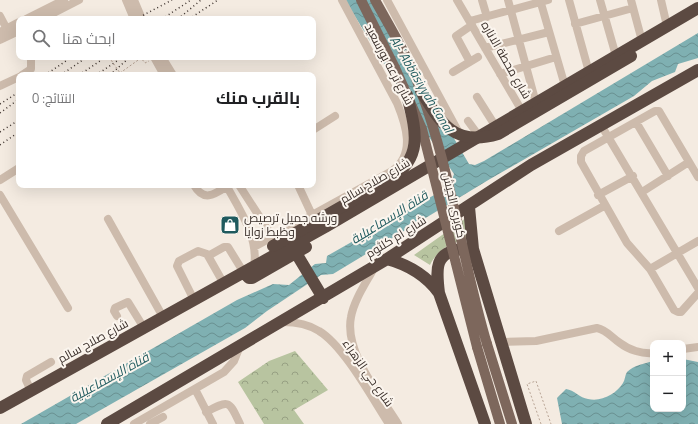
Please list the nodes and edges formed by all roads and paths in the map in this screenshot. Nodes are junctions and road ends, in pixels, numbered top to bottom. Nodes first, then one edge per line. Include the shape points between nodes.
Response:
1 (64, 0) edge
2 (79, 0) edge
3 (126, 0) edge
4 (134, 0) edge
5 (342, 0) edge
6 (361, 0) edge
7 (375, 0) edge
8 (387, 0) edge
9 (457, 0) edge
10 (482, 0) edge
11 (508, 0) edge
12 (569, 0) edge
13 (600, 0) edge
14 (661, 0) edge
15 (543, 1) edge
16 (632, 4) edge
17 (695, 6) edge
18 (511, 10) junction
19 (0, 16) edge
20 (32, 16) edge
21 (48, 16) edge
22 (133, 16) edge
23 (141, 16) edge
24 (605, 16) junction
25 (487, 17) junction
26 (471, 23) junction
27 (16, 24) edge
28 (576, 24) junction
29 (667, 26) junction
30 (16, 31) edge
31 (5, 32) edge
32 (549, 32) junction
33 (0, 40) edge
34 (519, 40) junction
35 (642, 41) junction
36 (485, 48) junction
37 (616, 56) junction
38 (478, 57) dead end
39 (556, 57) junction
40 (31, 60) edge
41 (111, 60) edge
42 (138, 60) edge
43 (143, 60) edge
44 (151, 60) edge
45 (158, 60) edge
46 (470, 62) junction
47 (526, 66) junction
48 (698, 70) edge
49 (26, 72) edge
50 (119, 72) edge
51 (121, 72) edge
52 (164, 72) edge
53 (453, 72) dead end
54 (589, 72) junction
55 (500, 74) junction
56 (16, 78) edge
57 (0, 86) edge
58 (565, 86) junction
59 (421, 91) junction
60 (407, 95) junction
61 (477, 98) dead end
62 (536, 103) junction
63 (522, 111) junction
64 (335, 116) dead end
65 (468, 121) dead end
66 (636, 122) junction
67 (601, 125) junction
68 (496, 127) junction
69 (316, 128) edge
70 (479, 136) junction
71 (609, 136) junction
72 (465, 144) junction
73 (689, 162) junction
74 (400, 164) junction
75 (16, 170) edge
76 (422, 170) junction
77 (632, 176) junction
78 (668, 176) junction
79 (698, 177) edge
80 (0, 180) edge
81 (196, 188) edge
82 (222, 188) edge
83 (228, 188) edge
84 (241, 188) edge
85 (299, 188) edge
86 (642, 192) junction
87 (0, 195) edge
88 (598, 195) junction
89 (604, 206) junction
90 (469, 207) junction
91 (312, 215) junction
92 (108, 219) dead end
93 (325, 227) junction
94 (559, 231) dead end
95 (698, 240) edge
96 (273, 241) junction
97 (254, 247) junction
98 (473, 249) junction
99 (678, 252) junction
100 (208, 256) junction
101 (298, 256) junction
102 (387, 260) junction
103 (374, 268) junction
104 (251, 269) junction
105 (650, 269) junction
106 (224, 284) junction
107 (698, 288) edge
108 (320, 293) junction
109 (439, 293) junction
110 (698, 293) edge
111 (194, 300) junction
112 (68, 308) dead end
113 (116, 316) dead end
114 (163, 317) junction
115 (282, 322) junction
116 (144, 328) junction
117 (503, 342) junction
118 (240, 345) junction
119 (698, 347) edge
120 (686, 349) edge
121 (650, 354) edge
122 (356, 356) junction
123 (51, 362) dead end
124 (347, 362) junction
125 (195, 389) junction
126 (31, 391) junction
127 (2, 409) edge
128 (206, 412) junction
129 (163, 418) dead end
130 (239, 422) edge
131 (139, 423) edge
132 (107, 424) edge
133 (150, 424) edge
134 (213, 424) edge
135 (230, 424) edge
136 (389, 424) edge
137 (398, 424) edge
138 (485, 424) edge
139 (500, 424) edge
140 (512, 424) edge
141 (526, 424) edge
142 (541, 424) edge
143 (551, 424) edge

1 - 20 street
2 - 21 street
3 - 22 street
4 - 23 street
5 - 74 street, شارع ترعه بورسعيد via 404,119 408,138
6 - 60 main road, كوبرى الجيش, bridge
7 - 59 main road, كوبرى الجيش, bridge
8 - 72 street
9 - 26 street, شارع محطة الاناره
10 - 25 street
11 - 18 street
12 - 28 street
13 - 24 street
14 - 29 street
15 - 18 street
15 - 32 street
16 - 24 street
16 - 35 street
17 - 29 highway, شارع صلاح سالم
18 - 25 street
18 - 34 street
19 - 31 street
24 - 28 street
24 - 37 street
25 - 26 street
26 - 36 street, شارع محطة الاناره
26 - 46 street via 456,36
27 - 31 street
28 - 54 street
29 - 35 highway, شارع صلاح سالم
29 - 59 highway, bridge via 657,39 631,56 498,134 484,137 463,136 446,126
30 - 31 street
31 - 33 street
32 - 34 street
32 - 39 street
34 - 36 street
34 - 47 street
35 - 37 highway, شارع صلاح سالم
36 - 55 street, شارع محطة الاناره
37 - 54 highway, شارع صلاح سالم
38 - 46 street
39 - 47 street
39 - 58 street
40 - 49 street via 31,69
41 - 50 path, bridge
42 - 51 path, bridge
43 - 44 path, bridge via 145,63
45 - 52 street
46 - 53 street
47 - 55 street
47 - 62 street
48 - 67 highway, شارع ام كلثوم
54 - 58 highway, شارع صلاح سالم
55 - 63 street, شارع محطة الاناره
56 - 57 street
58 - 62 highway, شارع صلاح سالم
59 - 140 main road, كوبرى الجيش, bridge via 437,141 487,344
60 - 96 highway, bridge via 415,140 405,166 390,179
60 - 139 main road, كوبرى الجيش, bridge via 418,117 427,145 460,285
61 - 68 street
62 - 63 highway, شارع صلاح سالم
63 - 68 highway, شارع صلاح سالم
64 - 69 street
65 - 70 street
66 - 71 street
66 - 73 street via 656,111 659,112
66 - 78 street
67 - 71 street
67 - 90 highway, شارع ام كلثوم via 518,173
68 - 70 highway, شارع صلاح سالم
70 - 72 highway, شارع صلاح سالم
71 - 77 street
71 - 88 street via 584,151 581,156 580,162
72 - 76 highway, شارع صلاح سالم
73 - 78 street
73 - 79 street
74 - 76 street via 409,171
74 - 91 street via 392,171
75 - 80 street
76 - 93 highway, شارع صلاح سالم
77 - 86 street
77 - 88 street
78 - 86 street
81 - 82 street via 204,196 208,196
83 - 97 street via 247,225
84 - 96 street
85 - 91 street
86 - 99 street
87 - 112 street
88 - 89 street
89 - 94 street
89 - 105 street via 626,243
90 - 98 highway
90 - 102 highway, شارع ام كلثوم
91 - 96 street
92 - 114 street
93 - 101 highway via 323,237
93 - 104 highway, شارع صلاح سالم
95 - 99 street
96 - 97 street
96 - 104 highway
97 - 104 street
98 - 109 highway via 450,251 440,260 437,269
98 - 117 highway
99 - 105 street
99 - 107 street
100 - 104 street via 228,247
100 - 106 street
100 - 111 street via 203,251 198,251 180,261 177,266
101 - 104 highway via 249,278
101 - 108 highway
102 - 103 highway, شارع ام كلثوم
102 - 109 highway via 416,271
103 - 108 highway, شارع ام كلثوم
103 - 122 street, شارع حي الزهراء via 356,301 351,317 350,333
104 - 106 highway, شارع صلاح سالم
105 - 110 street via 674,310 678,312 681,312
106 - 111 highway, شارع صلاح سالم
108 - 115 highway, شارع ام كلثوم
109 - 138 highway
111 - 114 highway, شارع صلاح سالم
113 - 116 street via 115,308 128,302
114 - 116 highway, شارع صلاح سالم
115 - 118 highway, شارع ام كلثوم
115 - 124 street, شارع حي الزهراء via 302,323 320,331
116 - 126 highway, شارع صلاح سالم
117 - 121 street via 536,341 597,328 604,330 624,346
117 - 141 highway
118 - 125 street via 230,367
118 - 132 highway, شارع ام كلثوم
119 - 120 street
122 - 124 street
122 - 137 street, شارع حي الزهراء
123 - 126 street via 27,376
124 - 136 street, شارع حي الزهراء
125 - 128 street
125 - 131 street
126 - 127 highway, شارع صلاح سالم
128 - 130 street via 226,404 231,406
128 - 134 street
129 - 133 street
130 - 135 street
142 - 143 path via 528,384 536,381

